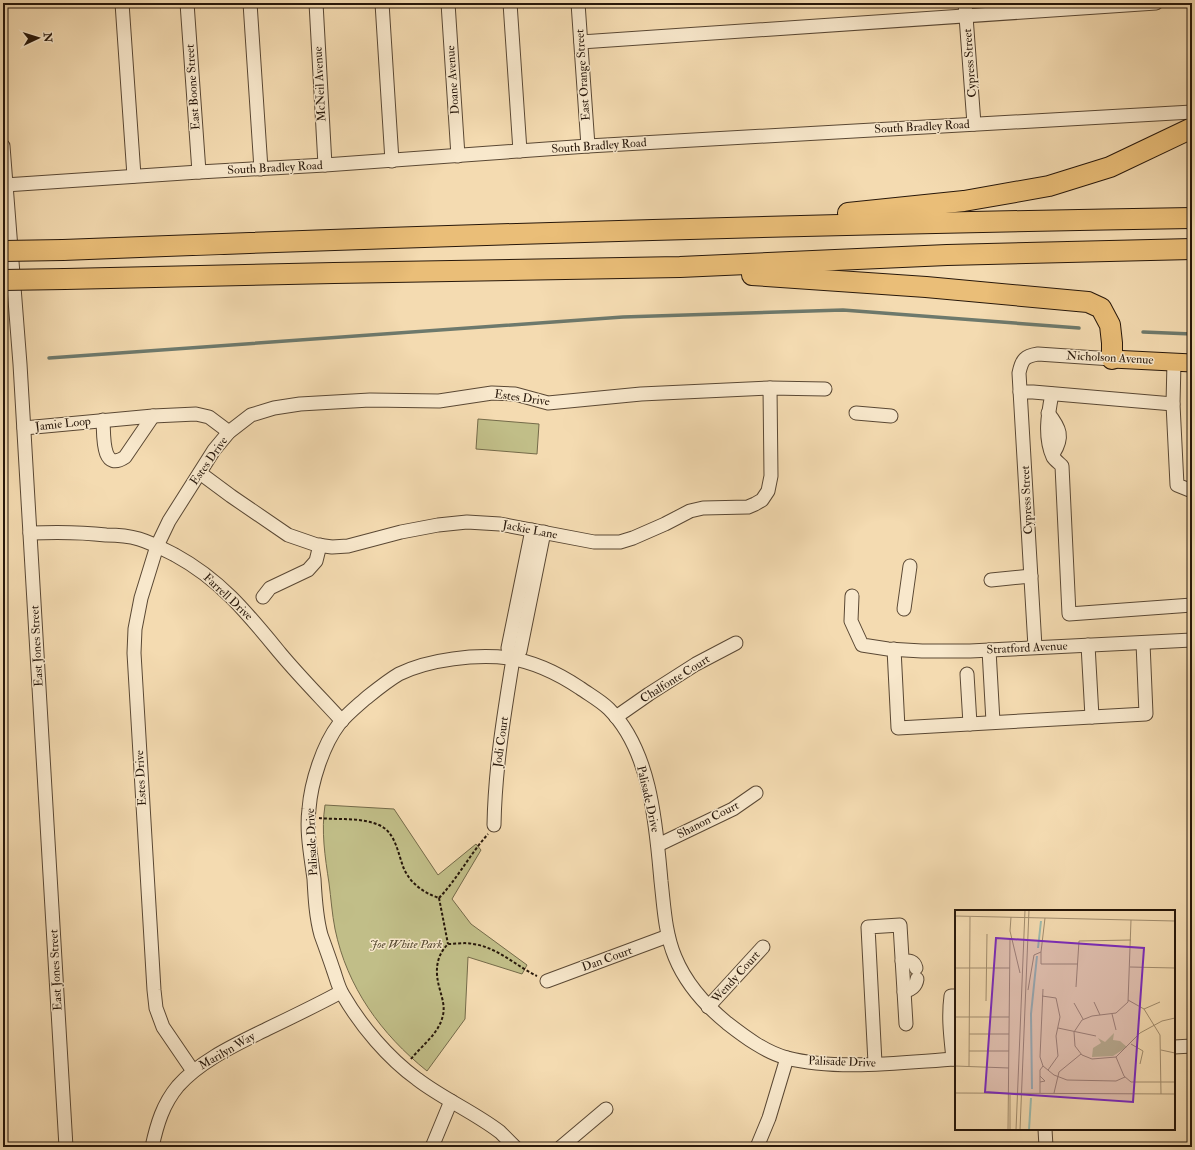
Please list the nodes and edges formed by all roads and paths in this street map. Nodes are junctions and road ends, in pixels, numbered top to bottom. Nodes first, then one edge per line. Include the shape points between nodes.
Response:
1 (122, 3) edge
2 (186, 3) edge
3 (250, 3) edge
4 (316, 3) edge
5 (382, 3) edge
6 (448, 3) edge
7 (510, 3) edge
8 (578, 3) edge
9 (1156, 3) edge
10 (966, 9) edge
11 (581, 42) junction
12 (1192, 112) edge
13 (974, 124) junction
14 (1192, 128) edge
15 (3, 146) edge
16 (588, 146) junction
17 (520, 151) junction
18 (458, 156) junction
19 (392, 161) junction
20 (325, 165) junction
21 (261, 169) junction
22 (199, 172) junction
23 (134, 176) junction
24 (4, 185) edge
25 (1192, 218) edge
26 (709, 228) junction
27 (1192, 249) edge
28 (3, 251) edge
29 (680, 267) junction
30 (3, 280) edge
31 (1029, 356) joint
32 (1112, 359) junction
33 (1174, 362) junction
34 (1192, 363) edge
35 (770, 388) junction
36 (824, 389) dead end
37 (1020, 392) junction
38 (1052, 394) junction
39 (1173, 404) junction
40 (856, 413) dead end
41 (153, 416) junction
42 (891, 416) dead end
43 (103, 420) junction
44 (24, 428) junction
45 (230, 432) junction
46 (200, 473) junction
47 (1192, 491) edge
48 (538, 531) junction
49 (30, 532) junction
50 (320, 545) junction
51 (157, 546) junction
52 (910, 566) dead end
53 (1031, 576) junction
54 (991, 580) dead end
55 (852, 596) dead end
56 (263, 597) dead end
57 (1192, 605) edge
58 (904, 609) dead end
59 (1192, 640) edge
60 (736, 643) dead end
61 (1143, 643) junction
62 (1088, 645) junction
63 (1035, 647) junction
64 (894, 649) junction
65 (989, 650) junction
66 (513, 659) junction
67 (967, 674) dead end
68 (616, 717) junction
69 (1092, 717) junction
70 (342, 720) junction
71 (993, 722) junction
72 (970, 724) junction
73 (756, 793) dead end
74 (308, 817) junction
75 (494, 825) joint
76 (658, 845) junction
77 (439, 898) junction
78 (668, 936) junction
79 (448, 944) junction
80 (763, 947) dead end
81 (902, 962) junction
82 (547, 981) joint
83 (341, 992) junction
84 (904, 992) junction
85 (955, 996) edge
86 (708, 1007) junction
87 (906, 1024) dead end
88 (1192, 1046) edge
89 (1175, 1047) edge
90 (787, 1058) junction
91 (955, 1059) edge
92 (875, 1064) junction
93 (404, 1068) junction
94 (193, 1071) junction
95 (451, 1101) junction
96 (606, 1109) dead end
97 (1045, 1130) edge
98 (66, 1147) edge
99 (152, 1147) edge
100 (432, 1147) edge
101 (515, 1147) edge
102 (561, 1147) edge
103 (757, 1147) edge
104 (1046, 1147) edge

1 - 23 street
2 - 22 street, East Boone Street
3 - 21 street
4 - 20 street, McNeil Avenue
5 - 19 street
6 - 18 street, Doane Avenue
7 - 17 street
8 - 11 street, East Orange Street
9 - 10 street
10 - 11 street
10 - 13 street, Cypress Street
11 - 16 street, East Orange Street
12 - 13 street, South Bradley Road
13 - 16 street, South Bradley Road
14 - 26 highway via 1110,167 1049,186 964,201
15 - 24 street, East Jones Street
16 - 17 street, South Bradley Road
17 - 18 street, South Bradley Road
18 - 19 street, South Bradley Road
19 - 20 street, South Bradley Road
20 - 21 street, South Bradley Road
21 - 22 street, South Bradley Road
22 - 23 street, South Bradley Road
23 - 24 street, South Bradley Road
24 - 44 street, East Jones Street
25 - 26 highway
26 - 28 highway, bridge
27 - 29 highway via 947,255
29 - 30 highway, bridge
29 - 32 highway via 1088,302 1100,308 1110,325
31 - 32 street, Nicholson Avenue via 1038,354
31 - 37 street, Cypress Street via 1020,367
32 - 33 main road, Nicholson Avenue
33 - 34 main road, Nicholson Avenue
33 - 39 street
35 - 36 street, Estes Drive
35 - 45 street, Estes Drive via 641,394 548,403 515,394 492,392 439,401 370,400 300,404 251,415
35 - 48 street, Jackie Lane via 771,476 768,491 762,500 748,507 703,508 690,511 620,542 594,542
37 - 38 street
37 - 53 street, Cypress Street
38 - 39 street
38 - 57 street via 1048,413 1048,438 1053,458 1062,466 1069,614
39 - 47 street via 1177,485
40 - 42 street
41 - 43 street, Jamie Loop
41 - 43 street, Jamie Loop via 125,457 119,460 112,460 105,450
41 - 45 street, Jamie Loop via 196,414 208,417
43 - 44 street, Jamie Loop
44 - 49 street, East Jones Street
45 - 46 street, Estes Drive via 214,450
46 - 50 street, Jackie Lane via 288,535
46 - 51 street, Estes Drive via 169,521
48 - 50 street, Jackie Lane via 500,524 467,522 401,532 348,546
48 - 66 street, Jodi Court via 520,651
49 - 51 street, Farrell Drive via 78,532 117,536 138,539
49 - 98 street, East Jones Street
50 - 56 street via 316,561 308,570 270,588
51 - 70 street, Farrell Drive via 191,564 217,583
51 - 94 street, Estes Drive via 141,598 135,629 134,653 154,990 156,1008 163,1027
52 - 58 street
53 - 54 street
53 - 63 street, Cypress Street
55 - 64 street, Stratford Avenue via 851,621 862,645
59 - 61 street, Stratford Avenue
60 - 68 street, Chalfonte Court via 696,664
61 - 62 street, Stratford Avenue
61 - 69 street via 1146,714
62 - 63 street, Stratford Avenue
62 - 69 street
63 - 65 street, Stratford Avenue
64 - 65 street, Stratford Avenue
64 - 72 street via 898,728
65 - 71 street
66 - 68 street, Palisade Drive via 541,667 562,677 599,701
66 - 70 street, Palisade Drive via 457,658 413,669 384,684
66 - 75 street, Jodi Court via 498,753
67 - 72 street
68 - 76 street, Palisade Drive via 639,758 653,808
69 - 71 street
70 - 74 street, Palisade Drive via 322,756 312,788
71 - 72 street
73 - 76 street, Shanon Court via 734,809
74 - 77 path via 361,820 382,827 394,841 409,877 423,891
74 - 83 street, Palisade Drive via 321,935
75 - 77 path
76 - 78 street, Palisade Drive
77 - 79 path
78 - 82 street, Dan Court
78 - 86 street, Palisade Drive via 681,970
79 - 82 path via 480,945
79 - 93 path via 442,951 438,963 438,980 444,1013 440,1025
80 - 86 street, Wendy Court
81 - 84 street
81 - 84 street via 912,961 917,974 916,984
81 - 92 street via 900,925 868,927
83 - 93 street, Palisade Drive via 362,1024
83 - 94 street, Marilyn Way via 243,1041
84 - 87 street
85 - 91 street via 951,996 949,1008
86 - 90 street, Palisade Drive via 744,1037
88 - 89 street
90 - 92 street, Palisade Drive via 812,1063
90 - 103 street via 769,1118
91 - 92 street, Palisade Drive
93 - 95 street, Palisade Drive
94 - 99 street, Marilyn Way via 178,1087 162,1112
95 - 100 street
95 - 101 street, Palisade Drive via 500,1132
96 - 102 street
97 - 104 street

